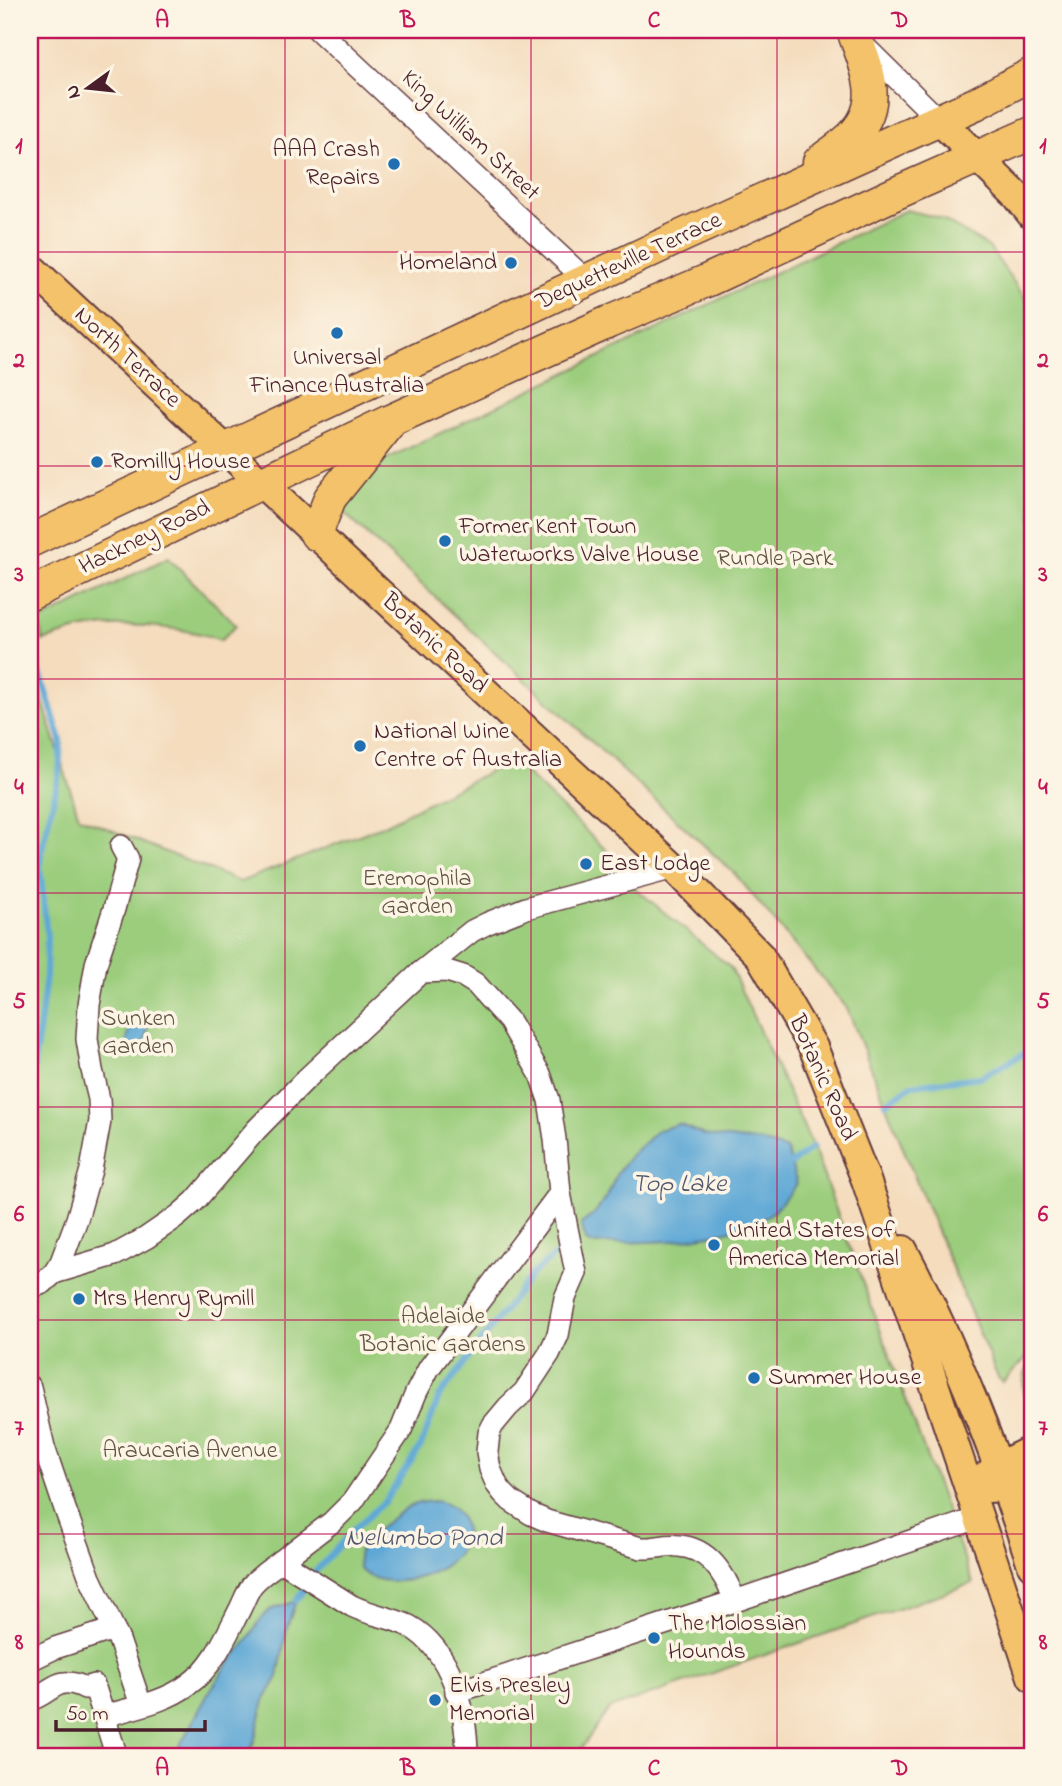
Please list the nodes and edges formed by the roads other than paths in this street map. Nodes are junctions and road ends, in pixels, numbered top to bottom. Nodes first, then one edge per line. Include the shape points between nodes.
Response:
1 (318, 30) edge
2 (851, 33) edge
3 (1032, 74) edge
4 (939, 120) junction
5 (1032, 133) edge
6 (977, 157) junction
7 (782, 192) junction
8 (1032, 215) edge
9 (30, 267) edge
10 (587, 281) junction
11 (609, 322) junction
12 (392, 420) junction
13 (225, 450) junction
14 (261, 483) junction
15 (316, 534) junction
16 (30, 541) edge
17 (30, 594) edge
18 (121, 846) dead end
19 (674, 868) junction
20 (463, 938) junction
21 (421, 972) junction
22 (484, 991) junction
23 (866, 1180) junction
24 (560, 1193) junction
25 (42, 1281) edge
26 (30, 1304) edge
27 (30, 1387) edge
28 (1032, 1450) edge
29 (1013, 1477) edge
30 (969, 1490) junction
31 (978, 1518) junction
32 (281, 1561) junction
33 (1032, 1565) edge
34 (735, 1601) junction
35 (114, 1629) junction
36 (30, 1660) edge
37 (1032, 1677) edge
38 (468, 1688) junction
39 (30, 1700) edge
40 (141, 1705) junction
41 (104, 1716) junction
42 (108, 1756) edge
43 (467, 1756) edge

1 - 10 street, King William Street
2 - 4 street
2 - 7 highway via 870,75 870,108 855,134
3 - 4 highway, Dequetteville Terrace
4 - 6 main road
4 - 7 highway, Dequetteville Terrace
5 - 6 highway, Dequetteville Terrace
6 - 8 main road
6 - 11 highway, Dequetteville Terrace
7 - 10 highway, Dequetteville Terrace
9 - 13 main road, North Terrace
10 - 11 highway
10 - 13 highway, Dequetteville Terrace
11 - 12 highway, Dequetteville Terrace
12 - 14 highway, Dequetteville Terrace
12 - 15 highway via 330,498
13 - 14 main road, North Terrace
13 - 16 highway, Hackney Road
14 - 15 main road, Botanic Road
14 - 17 highway, Hackney Road
15 - 19 main road, Botanic Road
18 - 25 street via 128,859 96,964 87,1018 89,1058 99,1099 99,1134 61,1262
19 - 20 street via 526,908
19 - 23 main road, Botanic Road via 760,956 813,1047
20 - 21 street
20 - 22 street via 467,967
21 - 22 street via 457,973
21 - 25 street via 304,1081 178,1216 116,1255
22 - 24 street via 509,1021 545,1085
23 - 29 main road, Botanic Road
23 - 30 main road, Botanic Road
24 - 32 street via 429,1368 401,1430 353,1502
24 - 34 street via 576,1273 555,1343 530,1384 489,1433 487,1452 493,1478 511,1502 547,1521 640,1548 678,1545 702,1554 724,1575
25 - 26 street
27 - 35 street via 72,1531
28 - 29 main road
29 - 30 main road
29 - 33 main road
30 - 31 main road
31 - 34 street
31 - 37 main road
32 - 38 street via 352,1606 408,1626
32 - 40 street via 253,1585 221,1647 199,1676 183,1689
34 - 38 street
35 - 36 street
35 - 40 street
38 - 43 street
39 - 41 street via 64,1683 85,1688 94,1685
40 - 41 street
41 - 42 street via 115,1751

